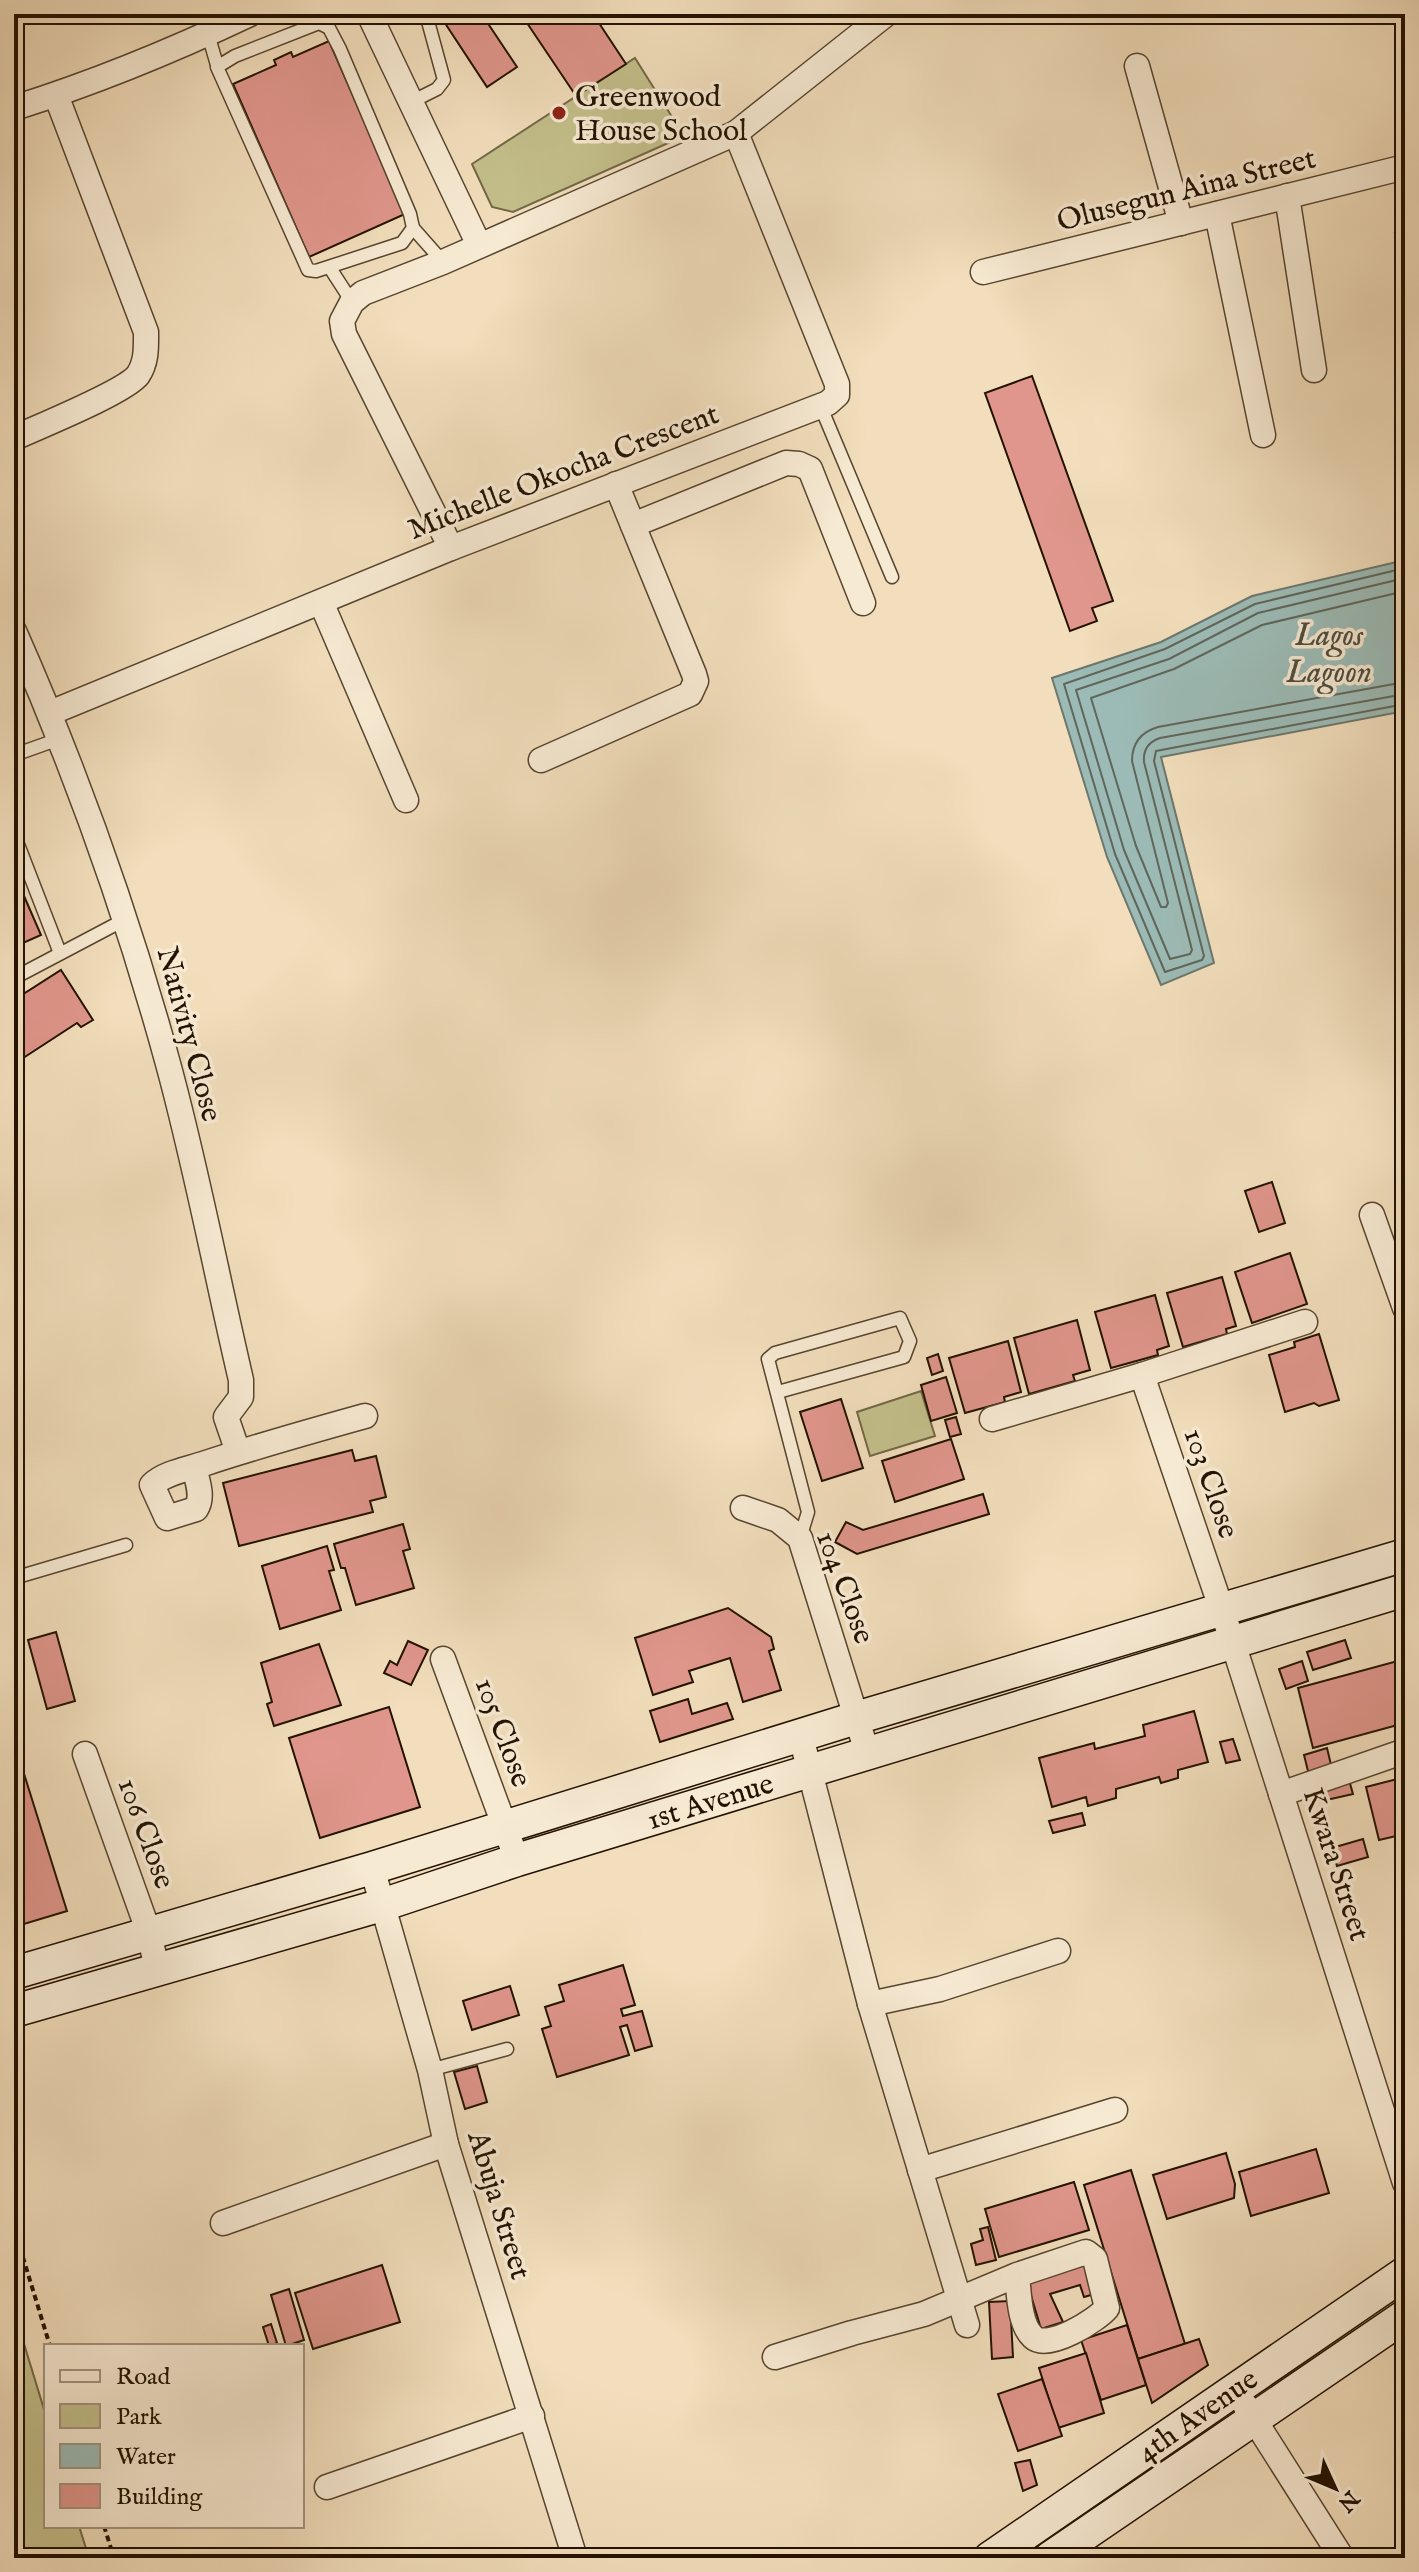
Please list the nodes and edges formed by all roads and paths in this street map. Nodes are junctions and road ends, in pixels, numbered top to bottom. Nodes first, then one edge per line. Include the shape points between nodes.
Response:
1 (250, 14) edge
2 (369, 14) edge
3 (426, 14) edge
4 (886, 14) edge
5 (318, 18) edge
6 (208, 34) junction
7 (217, 65) junction
8 (1137, 66) dead end
9 (56, 95) junction
10 (411, 102) junction
11 (14, 108) edge
12 (736, 133) junction
13 (1405, 167) edge
14 (1287, 196) junction
15 (1217, 214) junction
16 (1181, 223) junction
17 (413, 228) junction
18 (479, 245) junction
19 (443, 262) junction
20 (330, 268) junction
21 (983, 272) dead end
22 (352, 302) junction
23 (1314, 370) dead end
24 (820, 405) junction
25 (1263, 435) dead end
26 (14, 438) edge
27 (616, 484) junction
28 (633, 525) junction
29 (451, 548) junction
30 (892, 577) dead end
31 (321, 602) junction
32 (863, 603) dead end
33 (14, 631) edge
34 (50, 713) junction
35 (59, 739) junction
36 (14, 755) edge
37 (541, 760) dead end
38 (406, 800) dead end
39 (14, 834) edge
40 (124, 920) junction
41 (60, 953) junction
42 (14, 978) edge
43 (1372, 1215) dead end
44 (1405, 1308) edge
45 (1305, 1322) dead end
46 (1142, 1375) junction
47 (778, 1392) junction
48 (365, 1416) dead end
49 (992, 1419) dead end
50 (238, 1452) junction
51 (194, 1467) dead end
52 (743, 1508) dead end
53 (800, 1538) junction
54 (126, 1545) dead end
55 (1405, 1555) edge
56 (14, 1578) edge
57 (1405, 1590) edge
58 (1221, 1610) junction
59 (1233, 1643) junction
60 (443, 1659) dead end
61 (856, 1718) junction
62 (801, 1737) junction
63 (1405, 1751) edge
64 (867, 1752) junction
65 (85, 1754) dead end
66 (810, 1771) junction
67 (1281, 1794) junction
68 (504, 1826) junction
69 (517, 1860) junction
70 (372, 1868) junction
71 (382, 1905) junction
72 (149, 1933) junction
73 (1058, 1951) dead end
74 (157, 1969) junction
75 (14, 1973) edge
76 (870, 2004) junction
77 (14, 2011) edge
78 (507, 2049) dead end
79 (430, 2070) junction
80 (1115, 2110) dead end
81 (446, 2144) junction
82 (920, 2170) junction
83 (1405, 2183) edge
84 (223, 2223) dead end
85 (14, 2228) edge
86 (1405, 2273) edge
87 (1017, 2275) dead end
88 (963, 2313) junction
89 (1405, 2316) edge
90 (49, 2344) edge
91 (775, 2357) dead end
92 (1234, 2389) junction
93 (532, 2416) junction
94 (1255, 2419) junction
95 (327, 2487) dead end
96 (105, 2528) edge
97 (114, 2558) edge
98 (575, 2558) edge
99 (990, 2558) edge
100 (1050, 2558) edge
101 (1342, 2558) edge

1 - 6 street
2 - 10 street
3 - 10 lane via 444,80
4 - 12 street
5 - 7 lane
5 - 17 lane via 340,49
6 - 7 lane
6 - 9 street
7 - 20 lane via 308,270
8 - 16 street
9 - 11 street
9 - 26 street via 146,332 146,354 138,375 118,389
10 - 18 street
12 - 18 street
12 - 24 street via 837,384 837,395
13 - 14 street, Olusegun Aina Street
14 - 15 street, Olusegun Aina Street
14 - 23 street
15 - 16 street, Olusegun Aina Street
15 - 25 street
16 - 21 street, Olusegun Aina Street
17 - 19 lane
17 - 20 lane via 402,243
18 - 19 street
19 - 22 street
20 - 22 lane
22 - 29 street via 342,321 344,334
24 - 27 street, Michelle Okocha Crescent
24 - 30 lane
27 - 28 street
27 - 29 street, Michelle Okocha Crescent
28 - 32 street via 786,463 799,464 810,469
28 - 37 street via 694,674 694,687 690,694
29 - 31 street, Michelle Okocha Crescent
31 - 34 street, Michelle Okocha Crescent
31 - 38 street
33 - 34 street, Nativity Close
34 - 35 street, Nativity Close
35 - 36 lane
35 - 40 street, Nativity Close
39 - 41 lane
40 - 41 lane
40 - 50 street, Nativity Close via 167,1059 241,1380 241,1397 226,1417
41 - 42 lane
43 - 44 street
45 - 46 street
46 - 49 street
46 - 58 street, 103 Close
47 - 47 lane via 904,1357 910,1341 900,1318 775,1353 768,1359
47 - 53 lane via 808,1512
48 - 50 street
50 - 51 street
52 - 53 street, 104 Close via 778,1520
53 - 61 street, 104 Close
54 - 56 lane
55 - 58 street, 1st Avenue
57 - 59 street, 1st Avenue
58 - 59 street, Kwara Street
58 - 61 street, 1st Avenue
59 - 64 street, 1st Avenue
59 - 67 street, Kwara Street
60 - 68 street, 105 Close
61 - 62 street, 1st Avenue
61 - 64 street, 104 Close
62 - 66 street
62 - 68 street, 1st Avenue
63 - 67 street
64 - 66 street, 1st Avenue
65 - 72 street, 106 Close
66 - 69 street, 1st Avenue
66 - 76 street
67 - 83 street, Kwara Street
68 - 69 street, 105 Close
68 - 70 street, 1st Avenue
69 - 71 street, 1st Avenue
70 - 71 street, Abuja Street
70 - 72 street, 1st Avenue
71 - 74 street, 1st Avenue
71 - 79 street, Abuja Street
72 - 74 street, 106 Close
72 - 75 street, 1st Avenue
73 - 76 street via 940,1989
74 - 77 street, 1st Avenue
76 - 82 street
78 - 79 lane
79 - 81 street, Abuja Street
80 - 82 street
81 - 84 street
81 - 93 street, Abuja Street
82 - 88 street
85 - 90 path
86 - 92 street, 4th Avenue
87 - 88 street
88 - 91 street via 924,2314
89 - 94 street, 4th Avenue
92 - 94 street
92 - 99 street, 4th Avenue
93 - 95 street
93 - 98 street, Abuja Street
94 - 100 street, 4th Avenue
94 - 101 street
96 - 97 path

